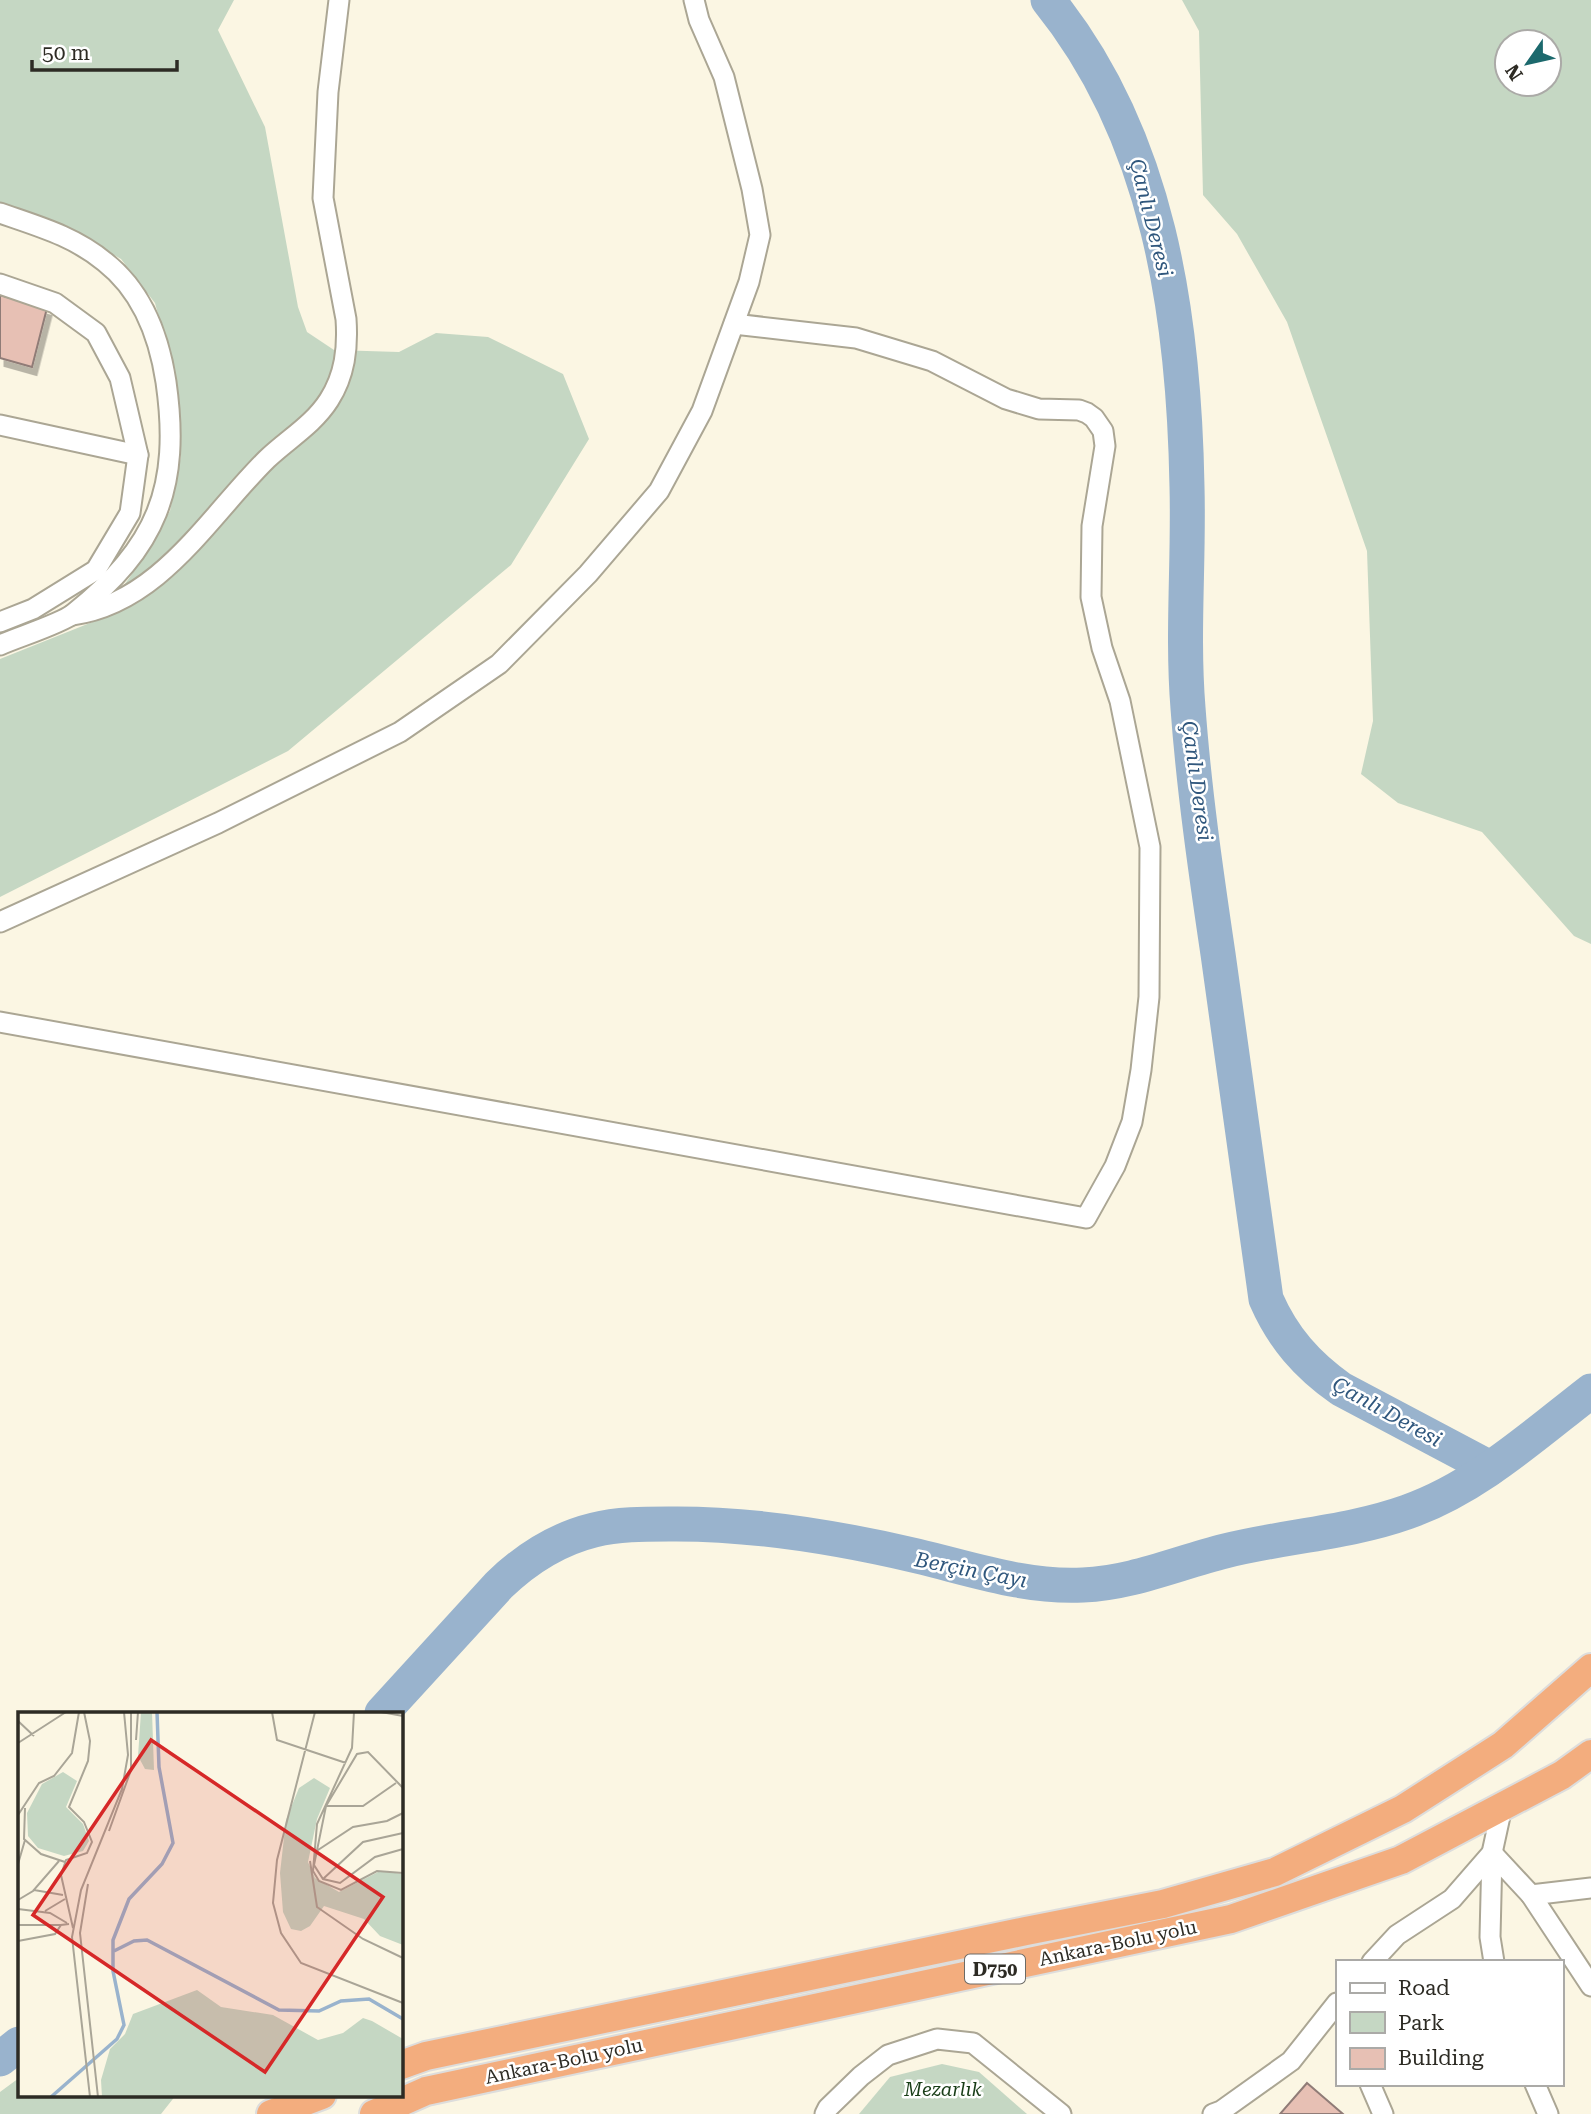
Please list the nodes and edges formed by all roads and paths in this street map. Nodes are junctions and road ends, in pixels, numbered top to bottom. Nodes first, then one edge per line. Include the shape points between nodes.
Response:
1 (339, 0) edge
2 (694, 0) edge
3 (0, 213) edge
4 (0, 284) edge
5 (734, 324) junction
6 (0, 425) edge
7 (138, 455) junction
8 (72, 615) junction
9 (2, 619) edge
10 (0, 645) edge
11 (0, 922) edge
12 (0, 1022) edge
13 (1591, 1668) edge
14 (1591, 1754) edge
15 (1502, 1807) junction
16 (1492, 1853) junction
17 (1591, 1888) edge
18 (1531, 1895) junction
19 (1374, 1960) edge
20 (1494, 1960) edge
21 (1591, 1986) edge
22 (1336, 2007) edge
23 (402, 2065) edge
24 (1371, 2086) edge
25 (1536, 2086) edge
26 (319, 2096) edge
27 (271, 2114) edge
28 (374, 2114) edge
29 (825, 2114) edge
30 (1061, 2114) edge
31 (1213, 2114) edge
32 (1383, 2114) edge
33 (1548, 2114) edge

1 - 8 street via 328,92 323,198 347,336 336,387 319,414 269,457 190,546 136,591 92,612
2 - 5 street via 724,77 760,235
3 - 8 street via 62,234 122,277 146,314 165,379 170,469 158,511 135,551
4 - 7 street via 55,303 96,333 120,378
5 - 11 street via 702,411 659,491 588,574 499,664 400,732 218,823
5 - 12 street via 856,338 932,361 1006,400 1039,409 1087,413 1103,431 1105,446 1092,526 1091,597 1101,648 1120,701 1150,847 1149,997 1132,1122 1115,1166 1086,1218
6 - 7 street
7 - 9 street via 130,513 96,570 33,609
8 - 10 street
13 - 23 highway, Ankara-Bolu yolu / D750 via 1503,1745 1403,1809 1275,1872 1163,1904
14 - 15 highway, Ankara-Bolu yolu / D750
15 - 16 street
15 - 28 highway, Ankara-Bolu yolu / D750 via 1401,1860 1231,1919 426,2091
16 - 18 street
16 - 19 street via 1452,1899 1397,1935
16 - 20 street
17 - 18 street
18 - 21 street
22 - 31 street via 1291,2061
24 - 32 street
25 - 33 street
26 - 27 highway
29 - 30 street via 888,2054 937,2039 973,2043

